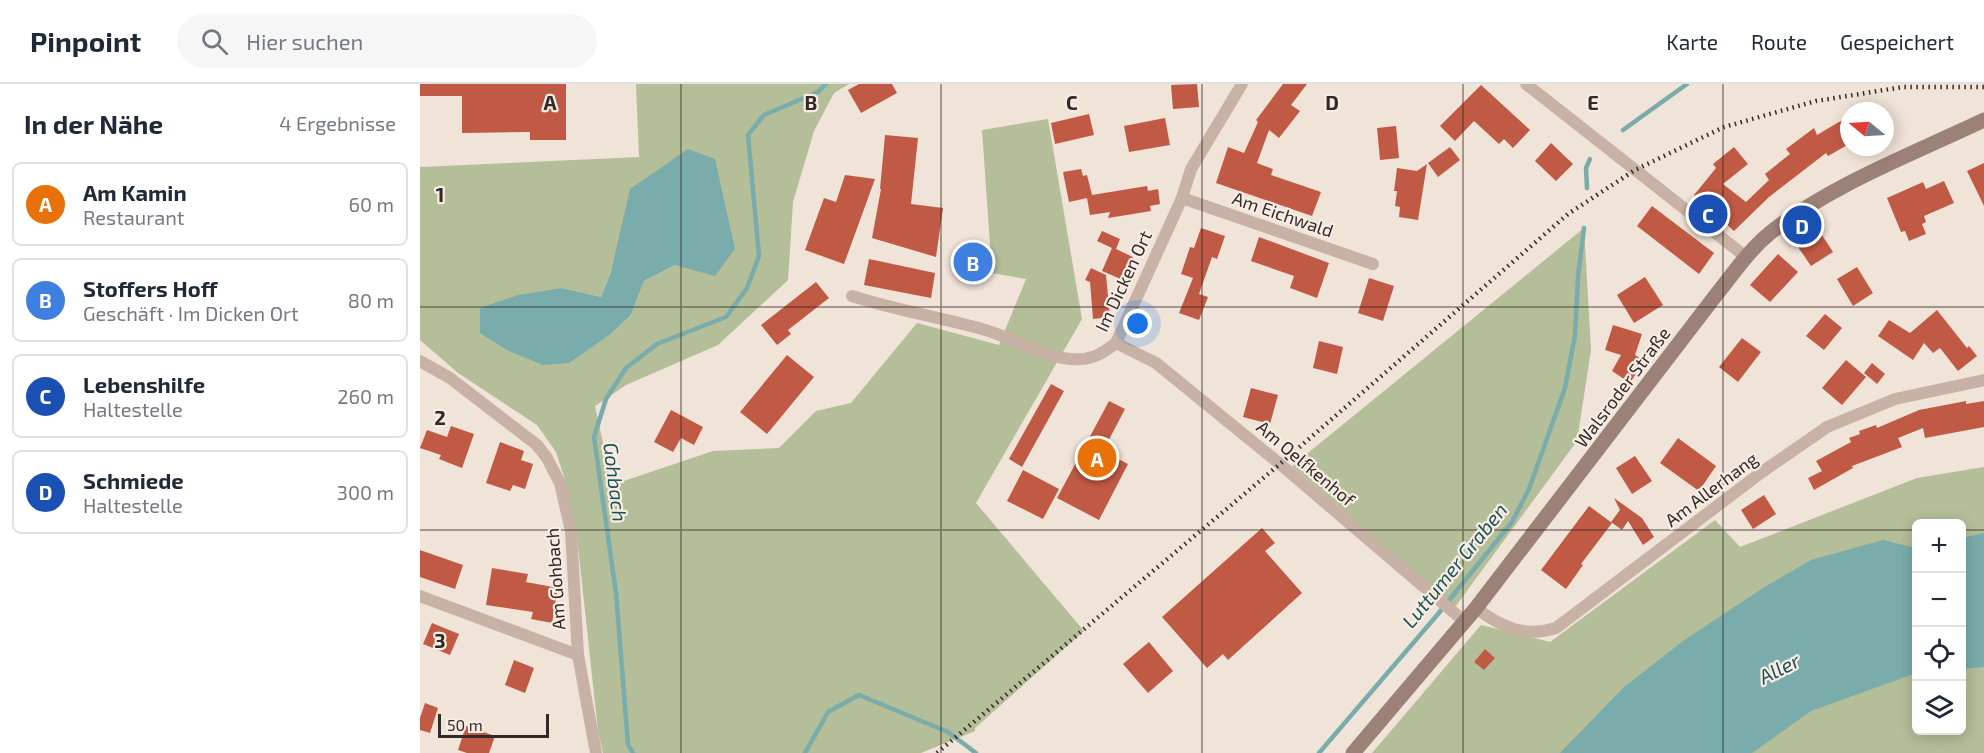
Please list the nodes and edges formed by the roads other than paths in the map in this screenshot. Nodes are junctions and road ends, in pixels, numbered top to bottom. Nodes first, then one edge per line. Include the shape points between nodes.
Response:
1 (1242, 84) edge
2 (1530, 85) edge
3 (1984, 120) edge
4 (1182, 198) junction
5 (1746, 257) junction
6 (1373, 264) dead end
7 (852, 296) dead end
8 (1116, 343) junction
9 (420, 361) edge
10 (1984, 380) edge
11 (420, 596) edge
12 (1476, 608) junction
13 (1460, 617) junction
14 (578, 655) junction
15 (596, 753) edge
16 (1353, 753) edge

1 - 4 street, Im Dicken Ort via 1191,169
2 - 5 street
3 - 5 main road, Walsroder Straße via 1834,191 1769,234
4 - 6 street, Am Eichwald
4 - 8 street, Im Dicken Ort
5 - 12 main road, Walsroder Straße
7 - 8 street, Im Dicken Ort via 984,330 1061,358 1094,358
8 - 13 street, Am Oelfkenhof via 1156,363
9 - 14 street, Am Gohbach via 450,378 525,434 547,458 560,483 571,531
10 - 12 street, Am Allerhang via 1895,399 1827,427 1556,628 1535,633 1510,629
11 - 14 street
12 - 13 main road, Walsroder Straße
13 - 16 main road, Walsroder Straße
14 - 15 street, Am Gohbach

